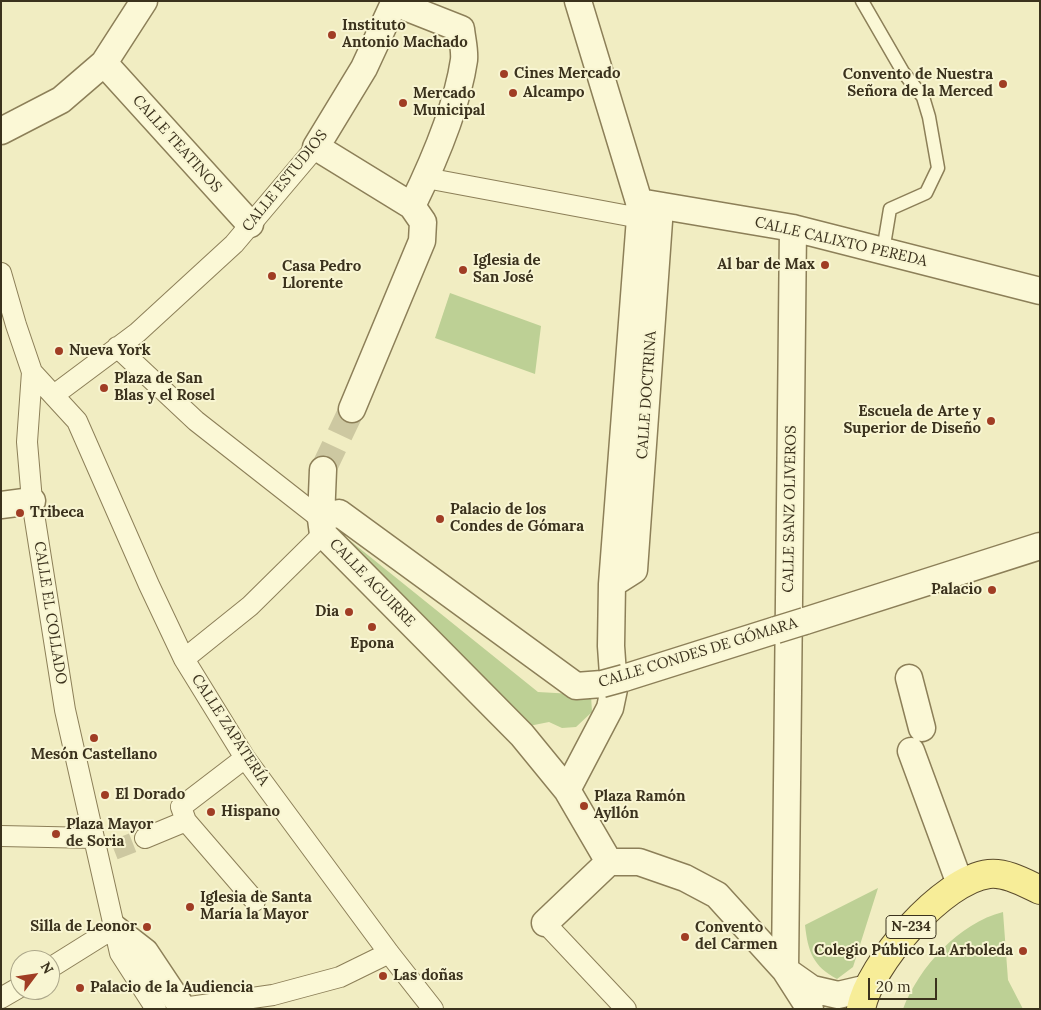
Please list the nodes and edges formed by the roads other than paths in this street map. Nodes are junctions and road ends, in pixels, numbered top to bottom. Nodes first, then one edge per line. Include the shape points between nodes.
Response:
1 (144, 1) edge
2 (578, 1) edge
3 (862, 1) edge
4 (395, 2) edge
5 (104, 63) junction
6 (1, 131) edge
7 (316, 147) junction
8 (426, 178) junction
9 (412, 206) junction
10 (640, 210) junction
11 (250, 224) junction
12 (793, 228) junction
13 (883, 251) junction
14 (1, 273) edge
15 (1040, 292) edge
16 (117, 347) junction
17 (32, 372) junction
18 (54, 395) junction
19 (352, 409) tunnel mouth
20 (323, 470) tunnel mouth
21 (32, 501) junction
22 (1, 505) edge
23 (322, 527) junction
24 (1040, 534) edge
25 (1040, 546) edge
26 (1003, 558) junction
27 (184, 659) junction
28 (909, 678) dead end
29 (612, 690) junction
30 (244, 758) junction
31 (567, 790) junction
32 (186, 821) junction
33 (1, 836) edge
34 (145, 838) tunnel mouth
35 (102, 848) junction
36 (609, 862) junction
37 (960, 884) junction
38 (1040, 890) edge
39 (255, 901) dead end
40 (545, 923) joint
41 (114, 928) junction
42 (389, 953) junction
43 (60, 962) edge
44 (785, 970) junction
45 (864, 998) edge
46 (156, 1009) edge
47 (183, 1009) edge
48 (433, 1009) edge
49 (626, 1009) edge
50 (810, 1009) edge

1 - 5 street
2 - 10 street, CALLE DOCTRINA
3 - 13 lane via 903,72 923,97 938,168 926,193 890,208
4 - 7 street, CALLE ESTUDIOS via 364,68
4 - 8 street via 461,29 464,59 452,106
5 - 6 street via 61,100
5 - 11 street, CALLE TEATINOS
7 - 9 street
7 - 11 street, CALLE ESTUDIOS
8 - 9 street
8 - 10 street
9 - 19 street via 424,222 422,242
10 - 12 street, CALLE CALIXTO PEREDA
10 - 29 street, CALLE DOCTRINA via 659,221 634,570 612,584
11 - 16 street, CALLE ESTUDIOS via 234,244 137,333
12 - 13 street, CALLE CALIXTO PEREDA
12 - 44 street, CALLE SANZ OLIVEROS
13 - 15 street, CALLE CALIXTO PEREDA
14 - 17 street, CALLE EL COLLADO
16 - 18 street
16 - 23 street, CALLE AGUIRRE via 196,421
17 - 18 street
17 - 21 street, CALLE EL COLLADO via 27,442
18 - 27 street, CALLE ZAPATERÍA via 78,421
20 - 23 street
21 - 22 street
21 - 35 street, CALLE EL COLLADO via 65,710
23 - 27 street via 250,606
23 - 29 street, CALLE CONDES DE GÓMARA via 339,513 576,686
23 - 31 street, CALLE AGUIRRE via 522,735
24 - 26 street, CALLE CONDES DE GÓMARA
25 - 26 street, CALLE CONDES DE GÓMARA
26 - 29 street, CALLE CONDES DE GÓMARA, bridge via 776,630
27 - 30 street, CALLE ZAPATERÍA
28 - 37 street via 916,739
29 - 31 street
30 - 32 street via 181,807
30 - 42 street, CALLE ZAPATERÍA
31 - 36 street
32 - 34 street
32 - 39 street
33 - 35 street
35 - 41 street, CALLE EL COLLADO
36 - 40 street
36 - 44 street via 639,862 684,878 717,895
37 - 38 main road, N-234 via 989,874 1007,876
37 - 45 main road, N-234 via 920,916 877,972
40 - 49 street
41 - 43 street
41 - 46 street, CALLE EL COLLADO via 120,953
41 - 47 street via 145,952
42 - 47 street via 330,980 273,995
42 - 48 street, CALLE ZAPATERÍA
44 - 45 street via 812,989
44 - 50 street

